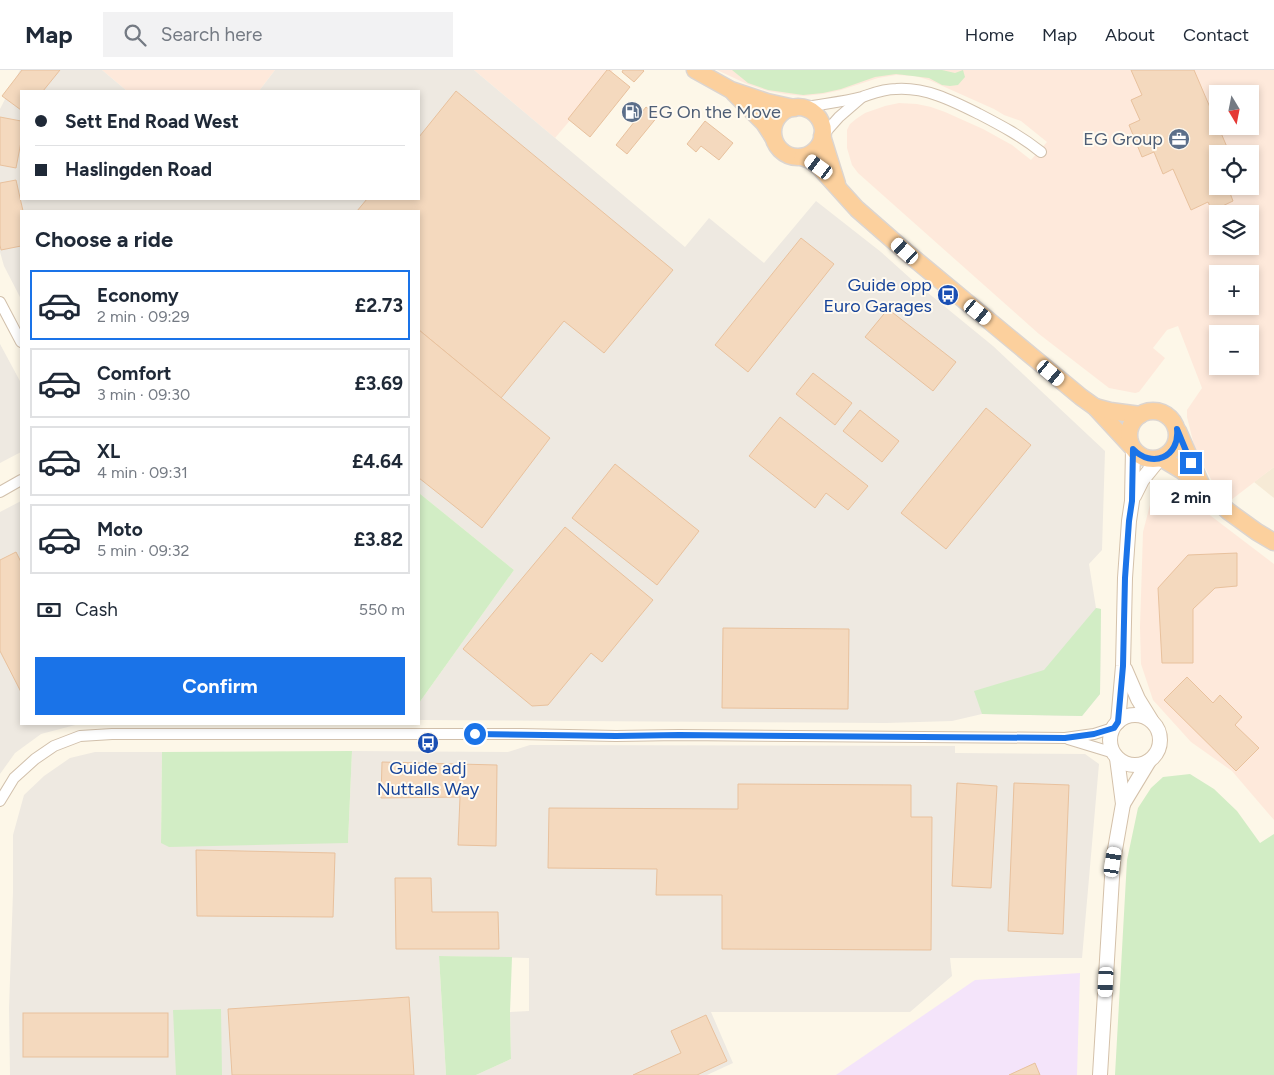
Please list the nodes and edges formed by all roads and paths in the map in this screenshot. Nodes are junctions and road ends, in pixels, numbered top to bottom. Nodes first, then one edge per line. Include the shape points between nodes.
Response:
1 (695, 70) edge
2 (731, 90) junction
3 (862, 97) junction
4 (798, 108) junction
5 (822, 135) junction
6 (773, 137) junction
7 (1042, 152) dead end
8 (802, 157) junction
9 (838, 187) junction
10 (0, 302) edge
11 (20, 340) edge
12 (1094, 407) junction
13 (1140, 415) junction
14 (1177, 429) junction
15 (1132, 447) junction
16 (1160, 458) junction
17 (20, 481) edge
18 (1202, 486) junction
19 (0, 492) edge
20 (1132, 501) junction
21 (1274, 542) edge
22 (1123, 666) junction
23 (1152, 722) junction
24 (1116, 725) junction
25 (253, 729) edge
26 (1065, 738) junction
27 (1116, 755) junction
28 (1149, 761) junction
29 (0, 801) edge
30 (1123, 804) junction
31 (1100, 1075) edge

1 - 2 highway
2 - 4 highway
2 - 6 highway via 755,113
3 - 4 street
3 - 5 street
3 - 7 street via 894,89 929,92 1011,130
4 - 5 highway via 815,114 820,120
4 - 6 highway via 780,115 775,122
5 - 8 highway via 816,150
5 - 9 highway
6 - 8 highway via 782,152
8 - 9 highway via 819,167
9 - 12 highway via 857,209 905,251
10 - 11 street
12 - 13 highway
12 - 15 highway
13 - 14 highway via 1155,411 1162,413 1169,416
13 - 15 highway via 1129,432
14 - 16 highway via 1178,437 1172,451
14 - 18 highway
15 - 16 highway via 1145,458
15 - 20 main road
16 - 18 highway
16 - 20 main road via 1142,480
17 - 19 street
18 - 21 highway via 1228,511
20 - 22 main road via 1125,578
22 - 23 main road
22 - 24 main road
23 - 24 main road via 1132,716
23 - 28 main road via 1160,741
24 - 26 street via 1094,734
24 - 27 main road via 1110,736
25 - 26 street via 616,736
25 - 29 street via 80,736 54,746 34,759 14,778
26 - 27 street
27 - 28 main road via 1132,765
27 - 30 main road
28 - 30 main road
30 - 31 main road via 1113,862

